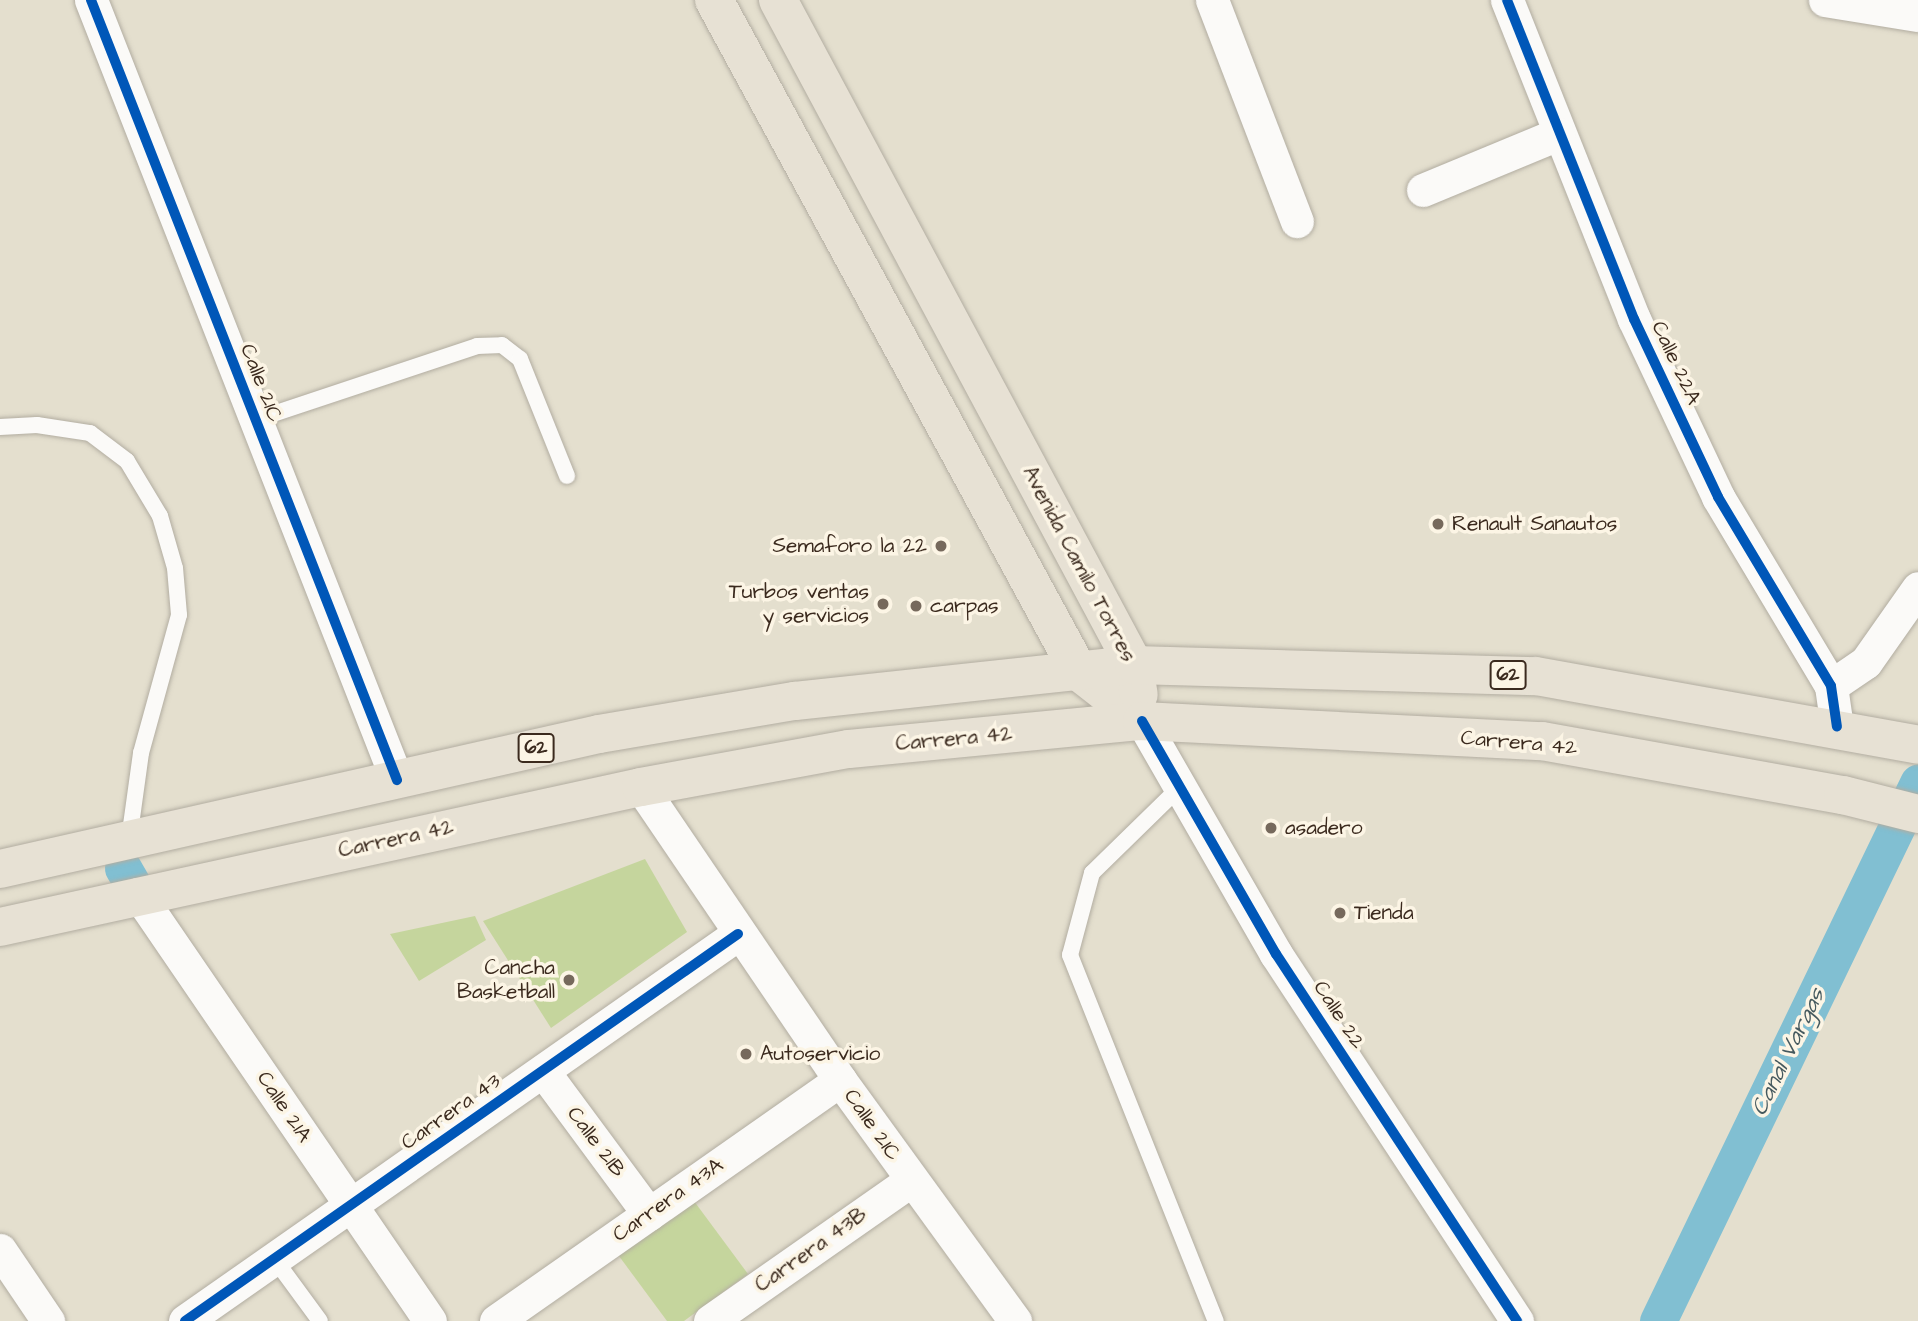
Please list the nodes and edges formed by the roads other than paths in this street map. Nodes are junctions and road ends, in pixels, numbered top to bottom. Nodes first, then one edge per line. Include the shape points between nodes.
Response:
1 (91, 0) edge
2 (714, 0) edge
3 (778, 0) edge
4 (1212, 0) edge
5 (1507, 0) edge
6 (1825, 0) edge
7 (1918, 15) edge
8 (1558, 134) junction
9 (1423, 190) dead end
10 (1297, 221) dead end
11 (255, 420) junction
12 (0, 427) edge
13 (567, 476) dead end
14 (1918, 588) edge
15 (1135, 665) junction
16 (1079, 673) junction
17 (1831, 685) junction
18 (1142, 721) junction
19 (1837, 727) junction
20 (1918, 744) edge
21 (397, 780) junction
22 (641, 787) junction
23 (1180, 787) junction
24 (1918, 814) edge
25 (129, 840) junction
26 (0, 869) edge
27 (138, 894) junction
28 (0, 927) edge
29 (738, 934) junction
30 (543, 1071) junction
31 (840, 1080) junction
32 (911, 1180) junction
33 (352, 1206) junction
34 (649, 1214) junction
35 (0, 1250) edge
36 (273, 1257) junction
37 (717, 1319) edge
38 (48, 1321) edge
39 (185, 1321) edge
40 (320, 1321) edge
41 (430, 1321) edge
42 (496, 1321) edge
43 (1015, 1321) edge
44 (1216, 1321) edge
45 (1517, 1321) edge

1 - 11 street, Calle 21C
2 - 16 main road, Avenida Camilo Torres
3 - 15 main road, Avenida Camilo Torres
4 - 10 street
5 - 8 street, Calle 22A
6 - 7 street
8 - 9 street
8 - 17 street, Calle 22A via 1634,319 1718,497
11 - 13 lane via 477,346 502,345 520,359
11 - 21 street, Calle 21C
12 - 25 lane via 37,425 90,433 127,460 160,516 175,568 179,615 141,753
14 - 17 street via 1866,662
15 - 16 main road, 62
15 - 18 main road, Avenida Camilo Torres
15 - 19 main road, 62 via 1536,676
16 - 18 main road, Avenida Camilo Torres
16 - 21 main road, 62 via 795,701 599,734
17 - 19 street, Calle 22A
18 - 22 main road, Carrera 42 via 849,749
18 - 23 street, Calle 22
18 - 24 main road, Carrera 42 via 1542,741 1843,795
19 - 20 main road, 62
21 - 25 main road, 62
22 - 27 main road, Carrera 42
22 - 29 street, Calle 21C
23 - 44 lane via 1091,873 1070,955
23 - 45 street, Calle 22 via 1276,954
25 - 26 main road, 62
27 - 28 main road, Carrera 42
27 - 33 street, Calle 21A
29 - 30 street, Carrera 43
29 - 31 street, Calle 21C
30 - 33 street, Carrera 43
30 - 34 street, Calle 21B
31 - 32 street, Calle 21C
31 - 34 street, Carrera 43A
32 - 37 street, Carrera 43B
32 - 43 street, Calle 21C
33 - 36 street, Carrera 43
33 - 41 street, Calle 21A
34 - 42 street, Carrera 43A
35 - 38 street
36 - 39 street, Carrera 43
36 - 40 lane

